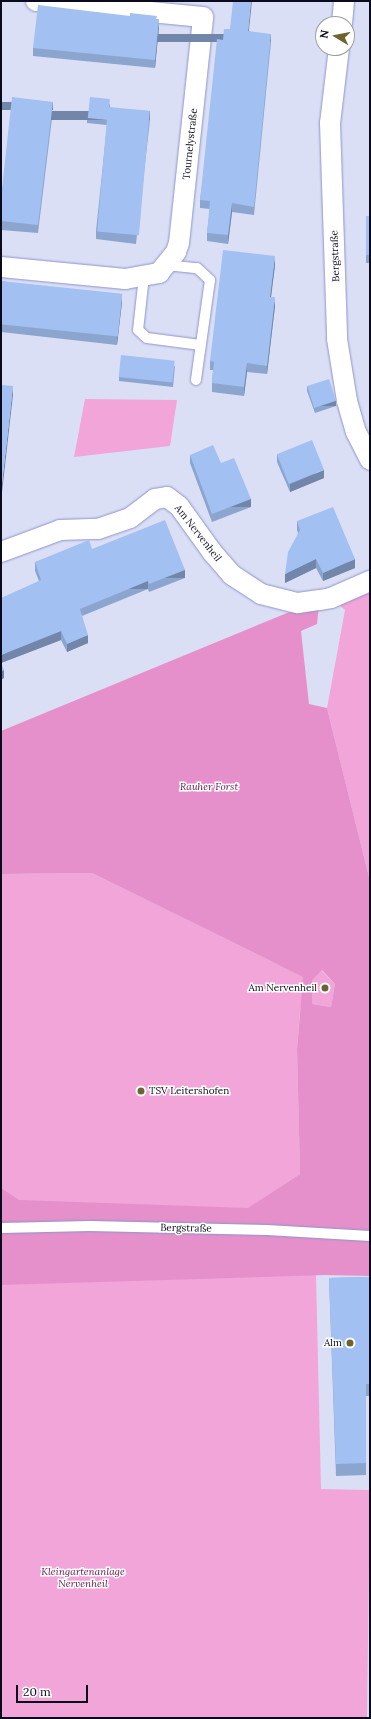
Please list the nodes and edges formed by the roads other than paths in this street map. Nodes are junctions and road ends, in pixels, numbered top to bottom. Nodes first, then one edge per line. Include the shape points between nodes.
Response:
1 (36, 1) edge
2 (344, 1) edge
3 (343, 16) edge
4 (338, 56) edge
5 (166, 265) junction
6 (1, 267) edge
7 (144, 276) junction
8 (201, 345) junction
9 (196, 380) dead end
10 (370, 460) edge
11 (1, 552) edge
12 (370, 581) edge
13 (1, 1228) edge
14 (370, 1236) edge

1 - 5 street, Tournelystraße via 203,17 179,243
2 - 3 street
4 - 10 street, Bergstraße via 330,123 337,339 347,401 356,432
5 - 7 street, Tournelystraße via 159,273
5 - 8 lane via 197,268 210,280
6 - 7 street, Tournelystraße via 117,279
7 - 8 lane via 138,330 147,338
8 - 9 lane
11 - 12 street, Am Nervenheil via 60,530 98,529 130,518 154,499 167,497 179,506 212,552 232,574 261,594 298,603 331,598
13 - 14 lane, Bergstraße via 90,1226 268,1230

